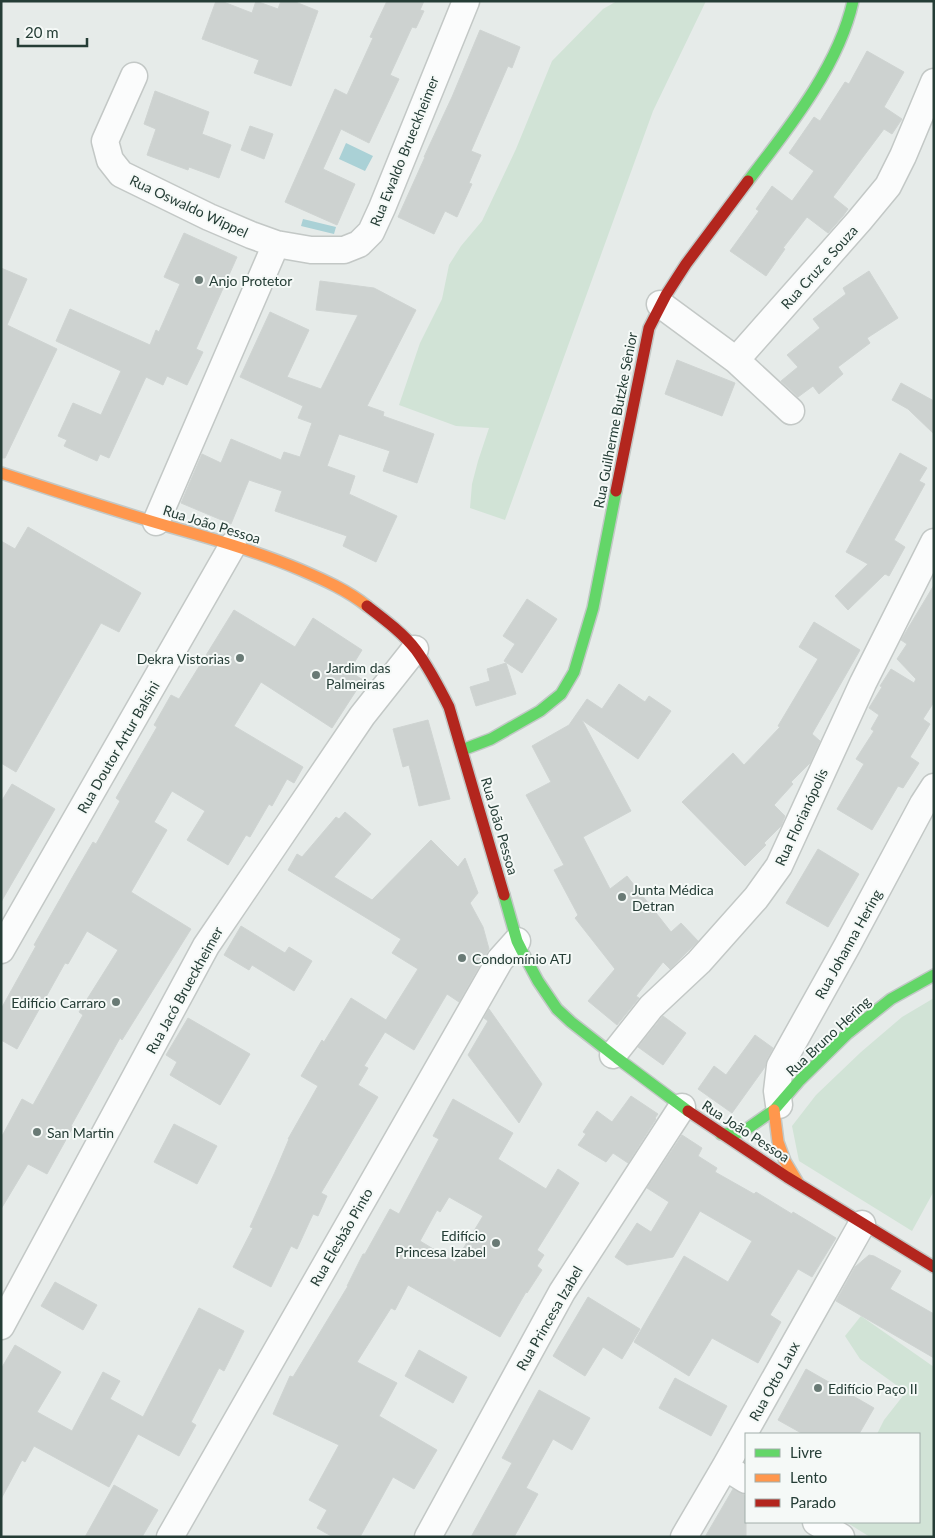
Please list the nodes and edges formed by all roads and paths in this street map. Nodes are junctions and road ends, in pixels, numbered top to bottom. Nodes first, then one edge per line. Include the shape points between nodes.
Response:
1 (466, 1) edge
2 (853, 1) edge
3 (134, 76) dead end
4 (934, 82) edge
5 (276, 244) junction
6 (660, 304) junction
7 (736, 360) junction
8 (791, 411) dead end
9 (1, 473) edge
10 (156, 522) junction
11 (934, 542) edge
12 (233, 544) junction
13 (416, 649) junction
14 (462, 750) junction
15 (934, 787) edge
16 (517, 941) junction
17 (1, 950) edge
18 (934, 975) edge
19 (612, 1055) junction
20 (682, 1107) junction
21 (776, 1108) junction
22 (721, 1134) junction
23 (799, 1184) junction
24 (862, 1224) junction
25 (934, 1267) edge
26 (1, 1326) edge
27 (757, 1433) edge
28 (745, 1456) edge
29 (736, 1474) edge
30 (818, 1523) edge
31 (170, 1537) edge
32 (428, 1537) edge
33 (684, 1537) edge
34 (841, 1537) edge

1 - 5 street, Rua Ewaldo Brueckheimer via 371,232 359,244 344,250 311,250
2 - 6 main road, Rua Guilherme Butzke Sênior via 838,46 805,104
3 - 5 street, Rua Oswaldo Wippel via 105,141 110,160 120,174 209,218
4 - 7 street, Rua Cruz e Souza via 888,186
5 - 10 street
6 - 7 street
6 - 14 main road, Rua Guilherme Butzke Sênior via 649,328 593,608 574,672 561,694 540,712 491,739
7 - 8 street
9 - 10 main road, Rua João Pessoa
10 - 12 main road, Rua João Pessoa
11 - 19 street, Rua Florianópolis via 863,683 779,866 756,898 699,962 651,1007
12 - 13 main road, Rua João Pessoa via 327,581 356,597
12 - 17 street, Rua Doutor Artur Balsini
13 - 14 main road, Rua João Pessoa via 449,707
13 - 26 street, Rua Jacó Brueckheimer via 362,716 206,946
14 - 16 main road, Rua João Pessoa
15 - 21 street, Rua Johanna Hering via 780,1066
16 - 19 main road, Rua João Pessoa via 545,993 566,1018
16 - 31 street, Rua Elesbão Pinto via 500,960
18 - 21 main road, Rua Bruno Hering via 891,999 847,1034
19 - 20 main road, Rua João Pessoa
20 - 22 main road, Rua João Pessoa
20 - 32 street, Rua Princesa Izabel via 562,1292
21 - 22 main road, Rua Bruno Hering via 744,1131
21 - 23 main road via 778,1142
22 - 23 main road, Rua João Pessoa
23 - 24 main road, Rua João Pessoa
24 - 25 main road, Rua João Pessoa
24 - 27 street, Rua Otto Laux
28 - 29 street, Rua Otto Laux
29 - 33 street, Rua Otto Laux
30 - 34 street

